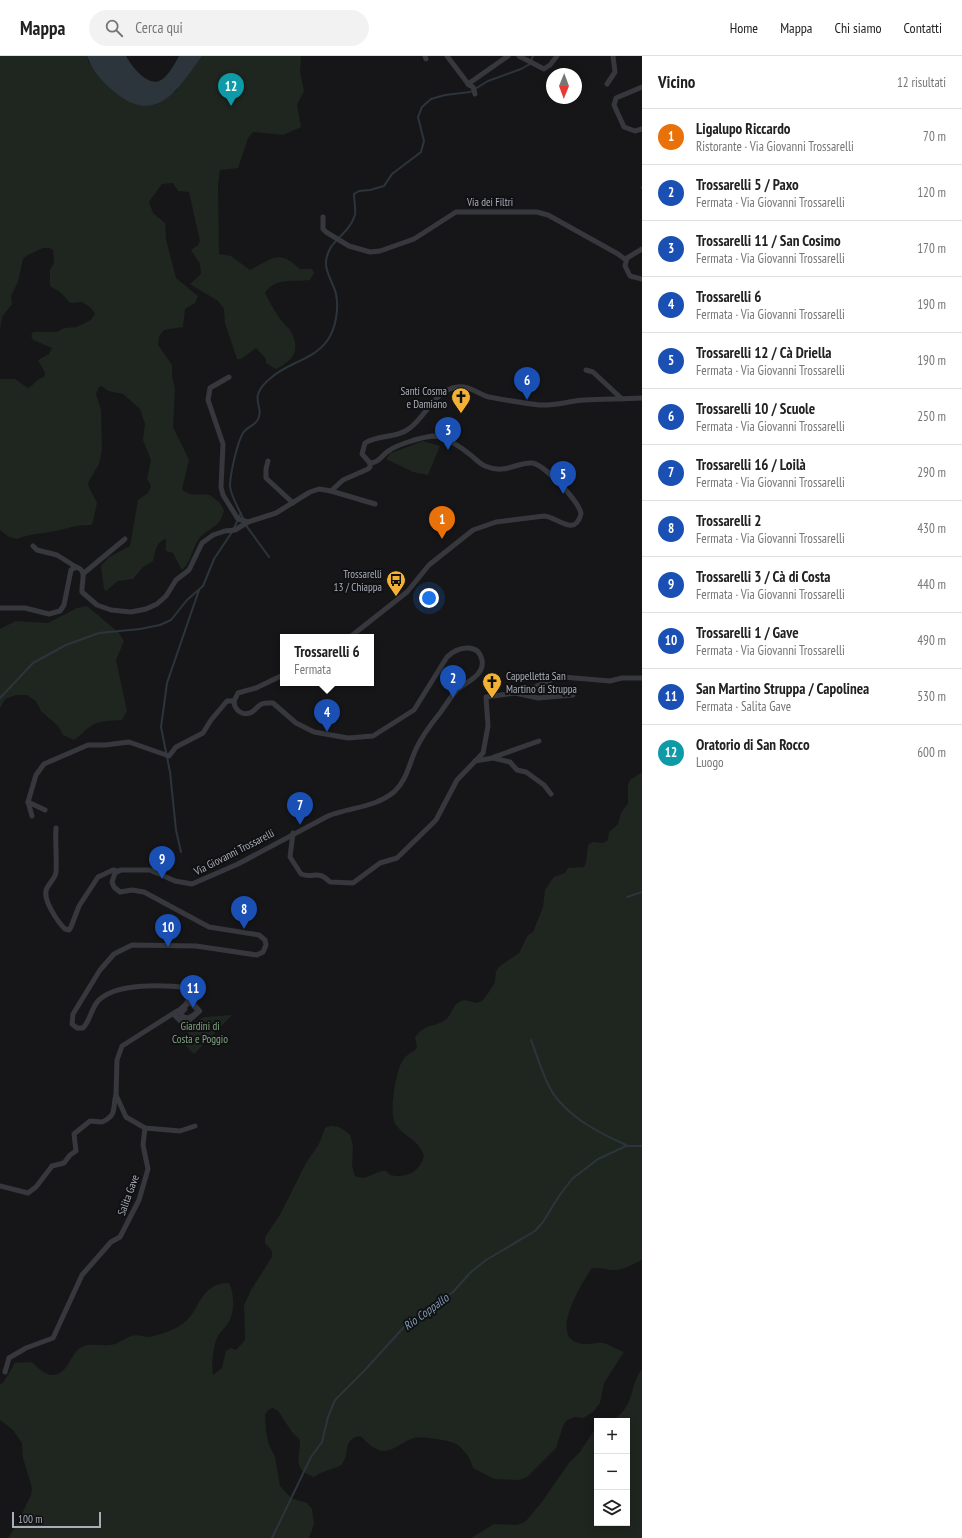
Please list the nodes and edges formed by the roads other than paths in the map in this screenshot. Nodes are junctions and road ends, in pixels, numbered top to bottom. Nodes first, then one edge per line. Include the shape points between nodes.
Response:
1 (447, 56) edge
2 (508, 56) edge
3 (519, 56) edge
4 (556, 56) edge
5 (613, 56) edge
6 (468, 84) junction
7 (607, 84) dead end
8 (642, 88) edge
9 (475, 94) dead end
10 (642, 129) edge
11 (323, 216) dead end
12 (642, 249) edge
13 (626, 260) junction
14 (642, 279) edge
15 (586, 370) dead end
16 (229, 377) dead end
17 (642, 398) edge
18 (622, 399) junction
19 (268, 461) dead end
20 (370, 463) junction
21 (331, 491) junction
22 (293, 503) junction
23 (375, 504) dead end
24 (248, 522) junction
25 (126, 539) dead end
26 (34, 546) dead end
27 (76, 567) junction
28 (84, 573) junction
29 (0, 608) edge
30 (354, 634) edge
31 (280, 676) edge
32 (642, 678) edge
33 (521, 693) junction
34 (573, 695) dead end
35 (234, 701) junction
36 (539, 741) dead end
37 (493, 758) junction
38 (475, 761) junction
39 (551, 794) dead end
40 (28, 802) junction
41 (45, 810) dead end
42 (32, 816) dead end
43 (56, 828) dead end
44 (292, 833) junction
45 (118, 871) junction
46 (116, 1095) junction
47 (195, 1126) dead end
48 (145, 1128) junction
49 (0, 1186) edge
50 (5, 1372) dead end

1 - 6 street
2 - 6 street
3 - 4 street via 544,69
5 - 7 street via 615,72
6 - 9 street via 473,87
8 - 10 street via 616,98 614,102 624,127 635,131
11 - 13 street, Via dei Filtri via 323,229 343,243 363,251 380,251 414,238 456,212 537,212 548,215
12 - 13 street via 631,254
13 - 14 street via 628,273 634,278
15 - 18 street via 593,372
16 - 24 street via 210,388 208,400 223,444 223,495 238,519
17 - 18 street
18 - 20 street via 540,405 488,396 468,388 457,387 439,397 410,428 365,443 362,454
19 - 22 street via 266,478
20 - 21 street via 368,469 344,479
20 - 30 street via 392,449 426,437 437,437 457,446 491,468 510,469 537,464 577,503 581,514 577,522 569,526 550,516 544,516 496,522 472,530 429,565 407,592
21 - 22 street via 314,490
21 - 23 street
22 - 24 street via 276,513
24 - 28 street via 235,530 225,530 213,535 202,543 185,574 176,580 166,596 146,609 122,612 97,605 82,592
25 - 28 street
26 - 27 street via 37,550 58,555
27 - 28 street
27 - 29 street via 71,570 64,606 60,611 49,614 25,608
31 - 35 street via 256,688 240,692
32 - 33 street via 610,681 563,677
33 - 34 street via 526,697 538,698
33 - 38 street via 484,698 488,714 487,733 483,753
35 - 40 street via 229,700 224,704 203,733 176,747 169,756 126,741 105,745 88,744 49,761 36,775
35 - 44 street, Via Giovanni Trossarelli via 237,710 245,714 262,704 272,703 296,723 314,732 348,738 373,736 414,710 452,653 461,648 473,649 481,657 481,669 455,693 436,718 416,749 407,773 395,791 370,805 343,810
36 - 37 street
37 - 38 street
37 - 39 street via 510,762 517,770 529,773
38 - 44 street via 453,785 436,820 397,858 380,863 352,884 330,882 320,875 304,876 300,873 290,857
40 - 41 street
40 - 42 street
43 - 45 street, Via Giovanni Trossarelli via 56,870 53,880 47,887 46,896 48,904 65,929 70,929 79,906 98,877 113,870
44 - 45 street, Via Giovanni Trossarelli via 238,864 192,884 175,881 150,870
45 - 46 street via 112,878 116,890 139,890 150,894 209,927 258,935 265,940 265,948 257,955 196,946 148,944 127,947 114,954 100,970 73,1014 74,1026 79,1029 83,1028 97,1002 106,994 147,986 183,987 194,991 190,1000 172,1015 122,1046 117,1060
46 - 48 street via 126,1117
46 - 49 street via 112,1115 102,1122 90,1121 76,1132 76,1151 64,1163 52,1166 31,1191 24,1193
47 - 48 street via 180,1131
48 - 50 street, Salita Gave via 143,1145 148,1169 139,1200 126,1227 120,1237 111,1242 82,1275 53,1338 26,1348 9,1358

